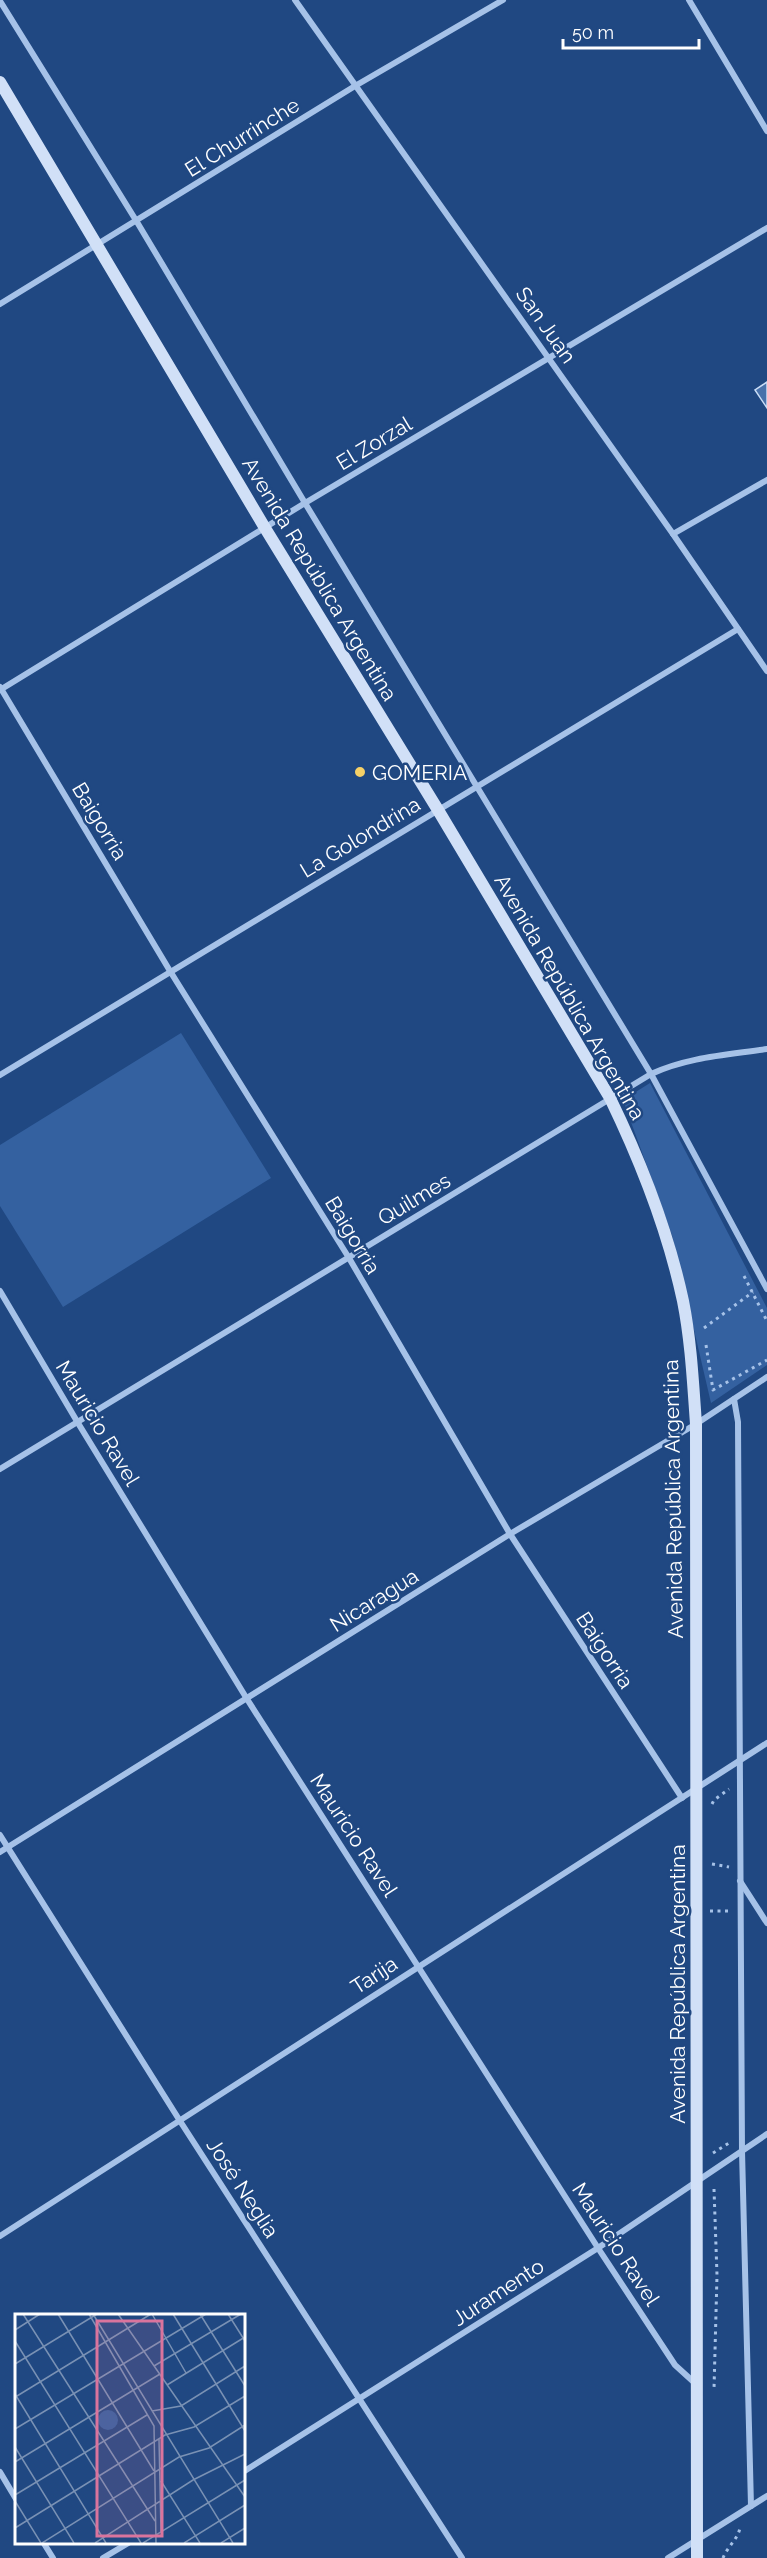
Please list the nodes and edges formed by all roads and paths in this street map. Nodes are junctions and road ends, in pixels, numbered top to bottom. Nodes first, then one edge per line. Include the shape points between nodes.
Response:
1 (295, 0) edge
2 (502, 0) edge
3 (689, 0) edge
4 (0, 2) edge
5 (0, 82) edge
6 (355, 86) junction
7 (767, 131) edge
8 (137, 222) junction
9 (767, 228) edge
10 (97, 245) junction
11 (0, 304) edge
12 (548, 357) junction
13 (767, 480) edge
14 (305, 503) junction
15 (265, 528) junction
16 (673, 534) junction
17 (738, 629) junction
18 (767, 671) edge
19 (0, 689) edge
20 (477, 787) junction
21 (438, 810) junction
22 (170, 971) junction
23 (767, 1049) edge
24 (651, 1074) junction
25 (0, 1075) edge
26 (610, 1098) junction
27 (349, 1258) junction
28 (767, 1289) edge
29 (0, 1291) edge
30 (753, 1292) dead end
31 (704, 1328) dead end
32 (767, 1377) edge
33 (734, 1399) junction
34 (78, 1423) junction
35 (696, 1424) junction
36 (0, 1469) edge
37 (510, 1534) junction
38 (247, 1700) junction
39 (767, 1743) edge
40 (740, 1760) junction
41 (696, 1790) junction
42 (682, 1798) junction
43 (732, 1798) dead end
44 (709, 1810) dead end
45 (0, 1835) edge
46 (8, 1847) junction
47 (0, 1852) edge
48 (729, 1858) dead end
49 (730, 1868) junction
50 (731, 1874) dead end
51 (710, 1875) dead end
52 (740, 1880) junction
53 (732, 1902) dead end
54 (711, 1922) dead end
55 (767, 1923) edge
56 (418, 1966) junction
57 (180, 2121) junction
58 (767, 2134) edge
59 (733, 2140) dead end
60 (713, 2141) dead end
61 (742, 2151) junction
62 (713, 2153) junction
63 (713, 2170) junction
64 (696, 2182) junction
65 (0, 2236) edge
66 (598, 2248) junction
67 (698, 2385) junction
68 (714, 2393) dead end
69 (360, 2400) junction
70 (244, 2471) edge
71 (0, 2472) edge
72 (15, 2497) edge
73 (764, 2497) edge
74 (751, 2506) junction
75 (767, 2507) edge
76 (697, 2540) junction
77 (44, 2543) edge
78 (127, 2543) edge
79 (53, 2558) edge
80 (103, 2558) edge
81 (462, 2558) edge
82 (668, 2558) edge
83 (697, 2558) edge

1 - 6 street, San Juan
2 - 6 street, El Churrinche
3 - 7 street
4 - 8 street, Avenida República Argentina
5 - 10 main road, Avenida República Argentina
6 - 8 street, El Churrinche
6 - 12 street, San Juan
8 - 10 street, El Churrinche
8 - 14 street, Avenida República Argentina
9 - 12 street, El Zorzal
10 - 11 street, El Churrinche
10 - 15 main road, Avenida República Argentina
12 - 14 street, El Zorzal
12 - 16 street, San Juan
13 - 16 street
14 - 15 street, El Zorzal
14 - 20 street, Avenida República Argentina
15 - 19 street, El Zorzal
15 - 21 main road, Avenida República Argentina
16 - 17 street, San Juan
17 - 18 street, San Juan
17 - 20 street, La Golondrina
19 - 22 street, Baigorria
20 - 21 street, La Golondrina
20 - 24 street, Avenida República Argentina
21 - 22 street, La Golondrina
21 - 26 main road, Avenida República Argentina
22 - 25 street, La Golondrina
22 - 27 street, Baigorria
23 - 24 street, Quilmes via 695,1059
24 - 26 street, Quilmes
24 - 28 street, Avenida República Argentina
26 - 27 street, Quilmes
26 - 35 main road, Avenida República Argentina via 632,1144 680,1289 691,1352
27 - 34 street, Quilmes
27 - 37 street, Baigorria
29 - 34 street, Mauricio Ravel
30 - 31 path
32 - 33 street, Nicaragua
33 - 35 street, Nicaragua
33 - 40 street via 738,1422
34 - 36 street, Quilmes
34 - 38 street, Mauricio Ravel
35 - 37 street, Nicaragua
35 - 41 main road, Avenida República Argentina
37 - 38 street, Nicaragua
37 - 42 street, Baigorria
38 - 46 street, Nicaragua
38 - 56 street, Mauricio Ravel
39 - 40 street, Tarija
40 - 41 street, Tarija
40 - 52 street
41 - 42 street, Tarija
41 - 64 main road, Avenida República Argentina
42 - 56 street, Tarija
43 - 44 path via 730,1787 714,1800
45 - 46 street, José Neglia
46 - 47 street, Nicaragua
46 - 57 street, José Neglia
48 - 49 path
49 - 50 path
49 - 51 path via 710,1863
52 - 55 street
52 - 61 street
53 - 54 path via 732,1911 710,1911
56 - 57 street, Tarija
56 - 66 street, Mauricio Ravel
57 - 65 street, Tarija
57 - 69 street, José Neglia
58 - 61 street, Juramento
59 - 62 path
60 - 62 path
61 - 63 street, Juramento
61 - 74 street
62 - 63 path
63 - 64 street, Juramento
63 - 68 path via 717,2275
64 - 66 street, Juramento
64 - 67 main road, Avenida República Argentina
66 - 67 street, Mauricio Ravel via 675,2365
66 - 69 street, Juramento
67 - 76 main road, Avenida República Argentina
69 - 70 street, Juramento
69 - 81 street, José Neglia
71 - 72 street
73 - 74 street
73 - 75 street
74 - 76 street
76 - 82 street
76 - 83 main road, Avenida República Argentina
77 - 79 street
78 - 80 street

